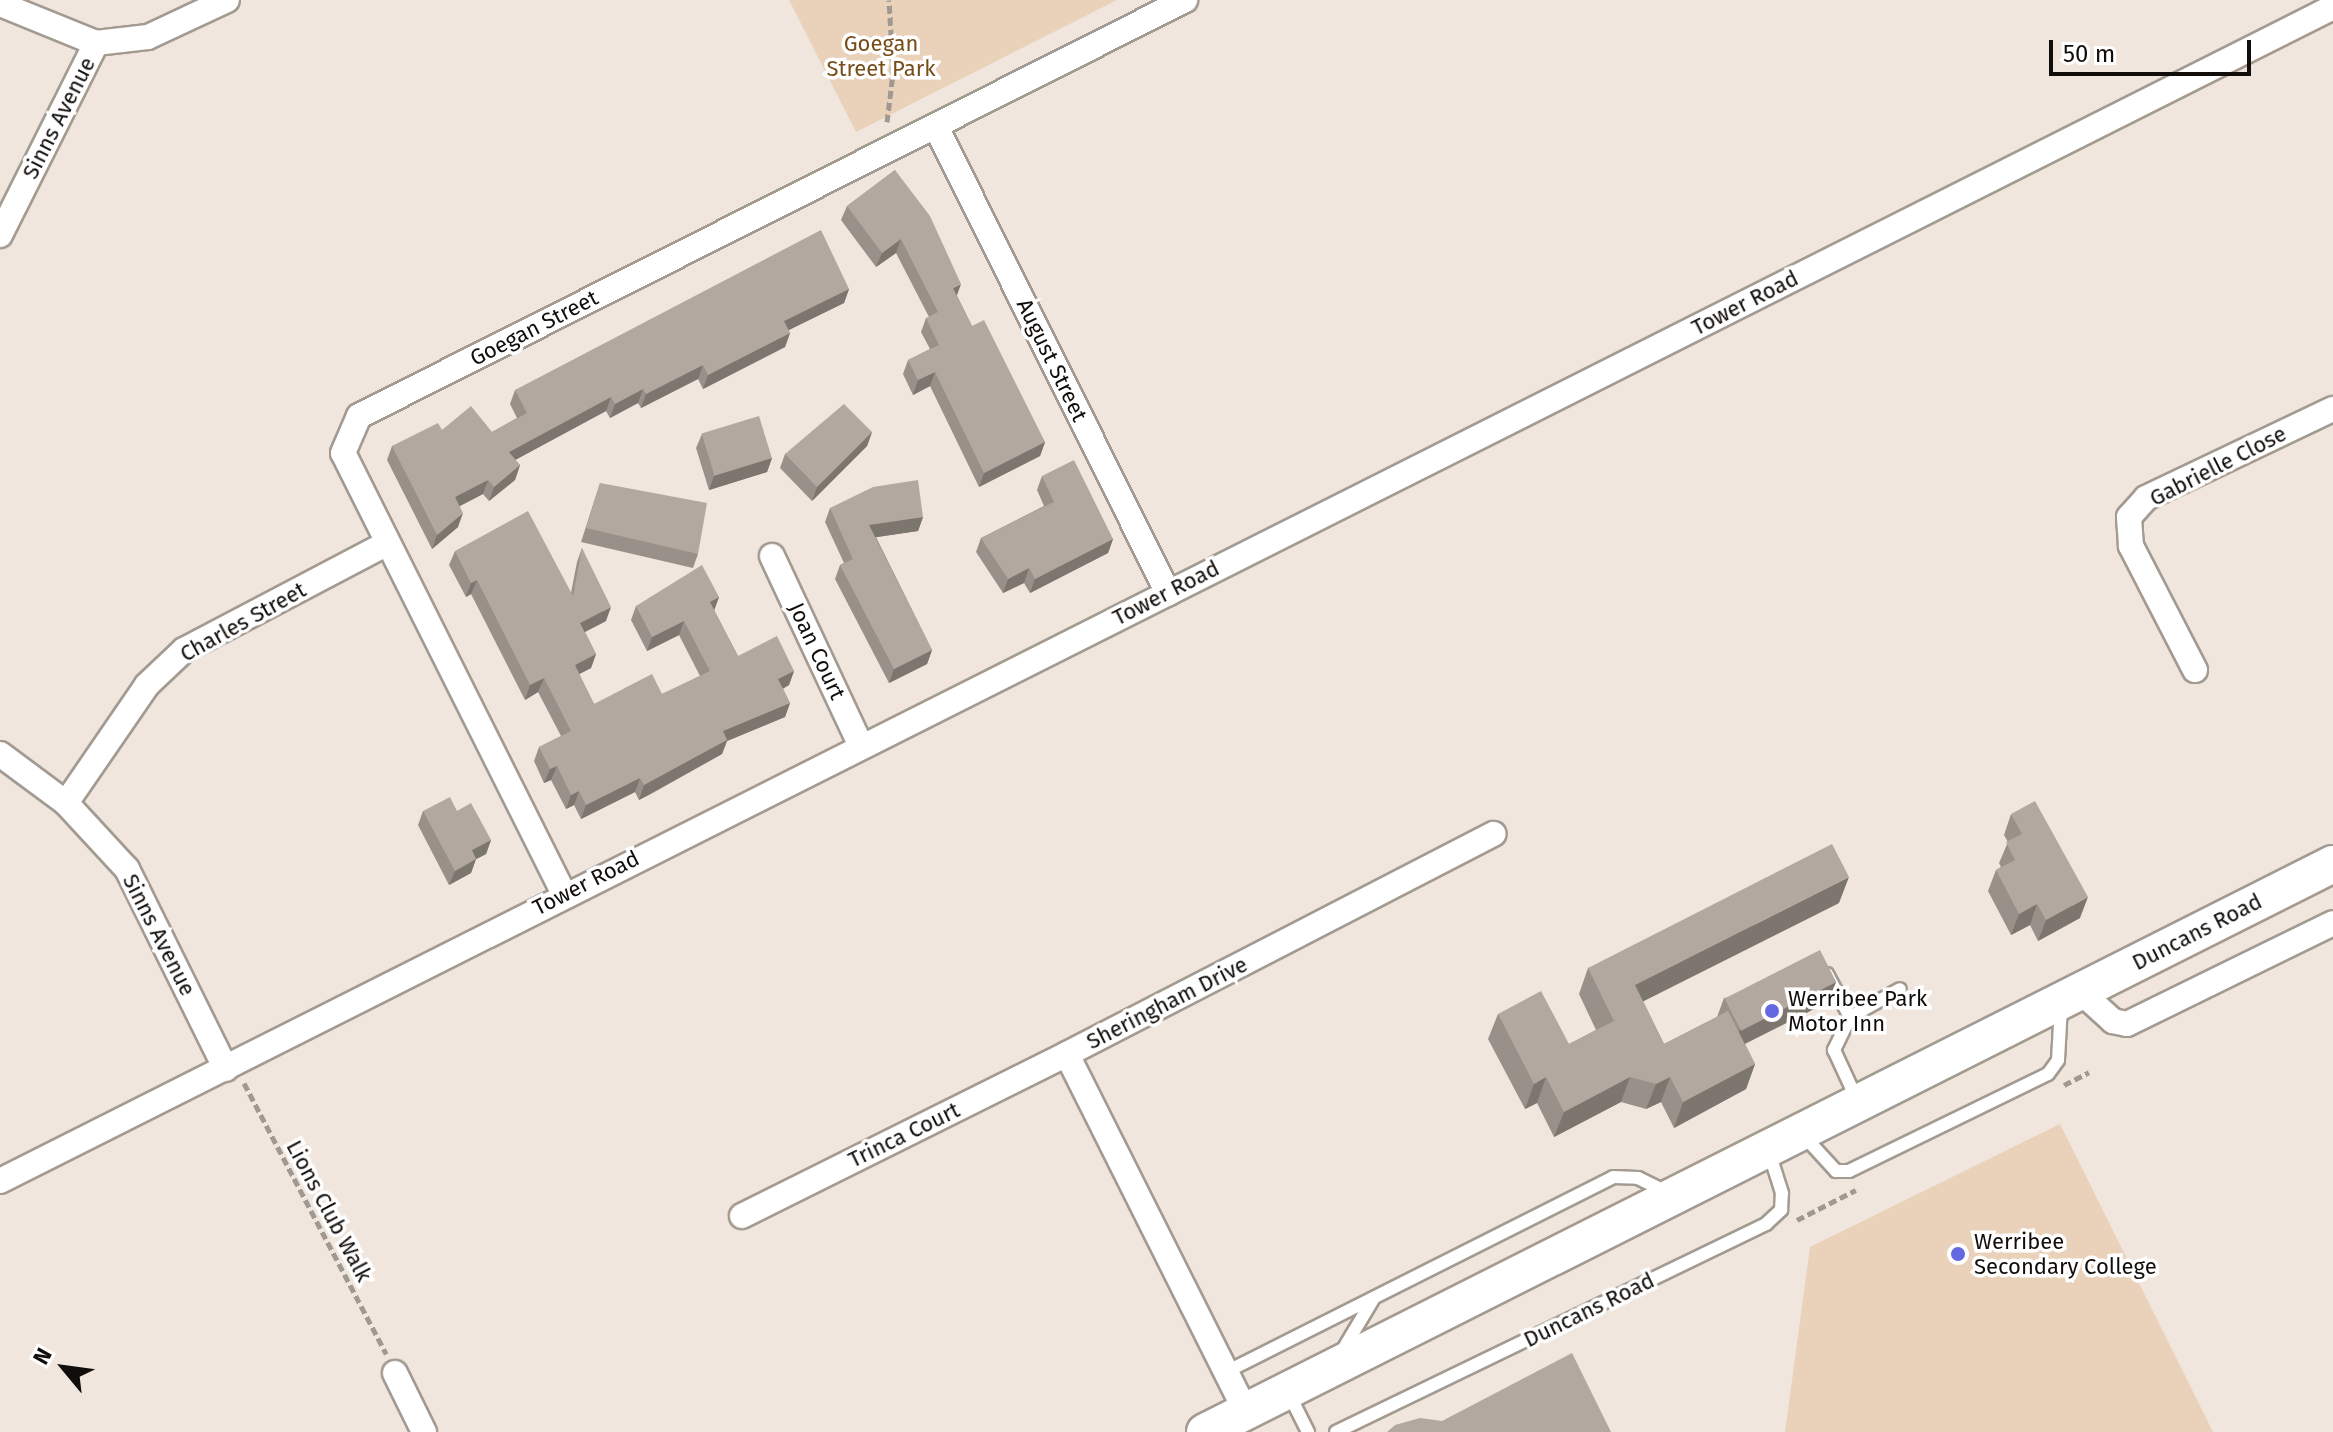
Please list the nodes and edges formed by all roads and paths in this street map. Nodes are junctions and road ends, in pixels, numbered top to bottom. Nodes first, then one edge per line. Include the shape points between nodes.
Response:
1 (227, 0) edge
2 (889, 0) edge
3 (1185, 0) edge
4 (0, 4) edge
5 (2333, 7) edge
6 (96, 43) junction
7 (936, 127) junction
8 (882, 155) junction
9 (0, 235) edge
10 (2333, 409) edge
11 (386, 544) junction
12 (772, 556) dead end
13 (1168, 593) junction
14 (2195, 670) dead end
15 (861, 746) junction
16 (0, 754) edge
17 (66, 803) junction
18 (1494, 834) dead end
19 (2333, 864) edge
20 (564, 894) junction
21 (2333, 923) edge
22 (1822, 966) edge
23 (1900, 989) dead end
24 (2071, 996) junction
25 (1850, 1017) junction
26 (1067, 1054) junction
27 (230, 1066) junction
28 (1859, 1102) junction
29 (1800, 1132) junction
30 (1768, 1149) junction
31 (0, 1181) edge
32 (1675, 1196) junction
33 (742, 1216) dead end
34 (1383, 1291) junction
35 (1335, 1367) junction
36 (1226, 1372) junction
37 (395, 1373) joint
38 (1287, 1391) junction
39 (1246, 1412) junction
40 (424, 1432) edge
41 (1205, 1432) edge
42 (1308, 1432) edge
43 (1336, 1432) edge

1 - 6 street via 148,37
2 - 8 path via 893,73
3 - 7 street, Goegan Street
4 - 6 street
5 - 13 street, Tower Road
6 - 9 street, Sinns Avenue
7 - 8 street, Goegan Street
7 - 13 street, August Street
8 - 11 street, Goegan Street via 359,416 343,453
10 - 14 street, Gabrielle Close via 2146,498 2129,517 2131,546
11 - 17 street, Charles Street via 184,650 147,685
11 - 20 street, Goegan Street
12 - 15 street, Joan Court
13 - 15 street, Tower Road
15 - 20 street, Tower Road
16 - 17 street, Sinns Avenue
17 - 27 street, Sinns Avenue via 127,869
18 - 26 street, Sheringham Drive
19 - 24 main road, Duncans Road
20 - 27 street, Tower Road
21 - 24 street via 2127,1024
22 - 25 lane
23 - 25 lane
24 - 28 main road, Duncans Road
24 - 29 lane via 2058,1060 2048,1074 1849,1171 1836,1171
25 - 28 lane via 1834,1050
26 - 33 street, Trinca Court
26 - 36 street, Sheringham Drive
27 - 31 street, Tower Road
27 - 37 path, Lions Club Walk
28 - 29 main road, Duncans Road
29 - 30 main road, Duncans Road
30 - 32 main road, Duncans Road
30 - 43 lane, Duncans Road via 1782,1193 1781,1210 1766,1224
32 - 34 lane via 1638,1178 1613,1177
32 - 35 main road, Duncans Road
34 - 35 lane via 1356,1322
34 - 36 lane
35 - 38 main road, Duncans Road
36 - 39 street, Sheringham Drive
37 - 40 street
38 - 39 main road, Duncans Road
38 - 42 lane
39 - 41 main road, Duncans Road

